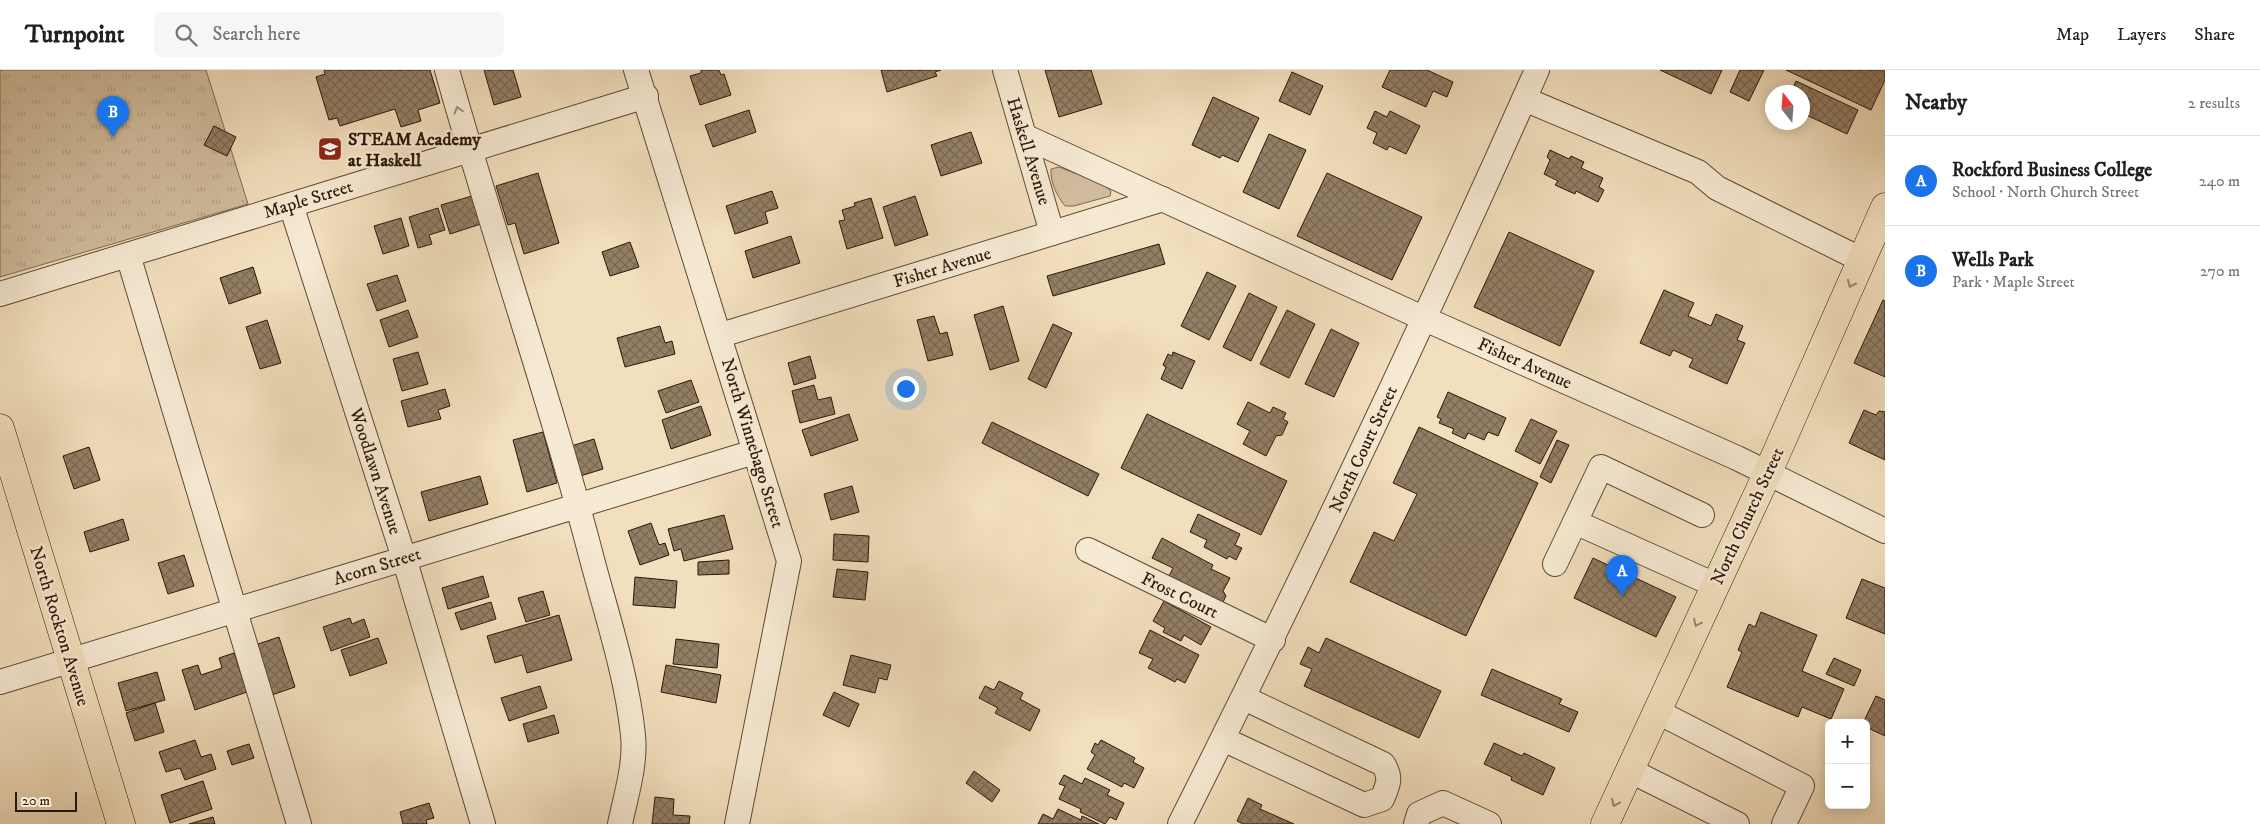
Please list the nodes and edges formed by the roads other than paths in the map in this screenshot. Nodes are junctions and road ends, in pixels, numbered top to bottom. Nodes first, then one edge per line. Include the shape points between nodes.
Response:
1 (447, 70) edge
2 (636, 70) edge
3 (1005, 70) edge
4 (1537, 70) edge
5 (646, 96) junction
6 (1524, 98) junction
7 (1024, 136) junction
8 (469, 151) junction
9 (1164, 199) junction
10 (291, 204) junction
11 (1883, 219) edge
12 (1052, 233) junction
13 (128, 255) junction
14 (1862, 260) junction
15 (0, 294) edge
16 (1425, 319) junction
17 (721, 335) junction
18 (0, 428) edge
19 (754, 452) junction
20 (1768, 472) junction
21 (579, 506) junction
22 (1702, 515) dead end
23 (1575, 522) junction
24 (1885, 531) edge
25 (1088, 550) dead end
26 (404, 558) junction
27 (1554, 564) dead end
28 (1715, 585) junction
29 (234, 611) junction
30 (1272, 640) junction
31 (70, 659) junction
32 (0, 682) edge
33 (1244, 698) junction
34 (1656, 711) junction
35 (1223, 739) junction
36 (1631, 770) junction
37 (121, 824) edge
38 (299, 824) edge
39 (483, 824) edge
40 (620, 824) edge
41 (737, 824) edge
42 (1180, 824) edge
43 (1416, 824) edge
44 (1489, 824) edge
45 (1606, 824) edge
46 (1737, 824) edge
47 (1784, 824) edge

8 -> 1 street
2 - 5 street, North Winnebago Street
3 - 7 street, Haskell Avenue
4 - 6 street, North Court Street
5 - 8 street, Maple Street
5 - 17 street, North Winnebago Street
6 - 14 street via 1698,172 1717,188
6 - 16 street, North Court Street
7 - 9 street, Fisher Avenue
7 - 12 street, Haskell Avenue
8 - 10 street, Maple Street
8 - 21 street
9 - 12 street, Fisher Avenue
9 - 16 street, Fisher Avenue
10 - 13 street, Maple Street
10 - 26 street, Woodlawn Avenue
11 - 14 main road, North Church Street
12 - 17 street, Fisher Avenue
13 - 15 street, Maple Street
13 - 29 street
14 -> 20 main road, North Church Street
16 - 20 street, Fisher Avenue
16 - 30 street, North Court Street
17 - 19 street, North Winnebago Street
18 - 31 main road, North Rockton Avenue
19 - 21 street, Acorn Street
19 - 41 street, North Winnebago Street via 790,560
20 - 24 street, Fisher Avenue
20 - 28 main road, North Church Street
21 - 26 street, Acorn Street
21 - 40 street via 625,686 633,736 633,759
22 - 23 street via 1601,467
23 - 27 street
23 - 28 street
25 - 30 street, Frost Court
26 - 29 street, Acorn Street
26 - 39 street, Woodlawn Avenue
28 -> 34 main road, North Church Street
29 - 31 street, Acorn Street
29 - 38 street
30 - 33 street, North Court Street
31 - 32 street, Acorn Street
31 - 37 main road, North Rockton Avenue
33 - 35 street, North Court Street
33 - 35 street via 1383,764 1390,780 1382,799 1364,804
34 - 36 main road, North Church Street
34 - 47 street via 1802,786
35 - 42 street, North Court Street
36 -> 45 main road, North Church Street
36 - 46 street
43 - 44 street via 1419,814 1443,803

